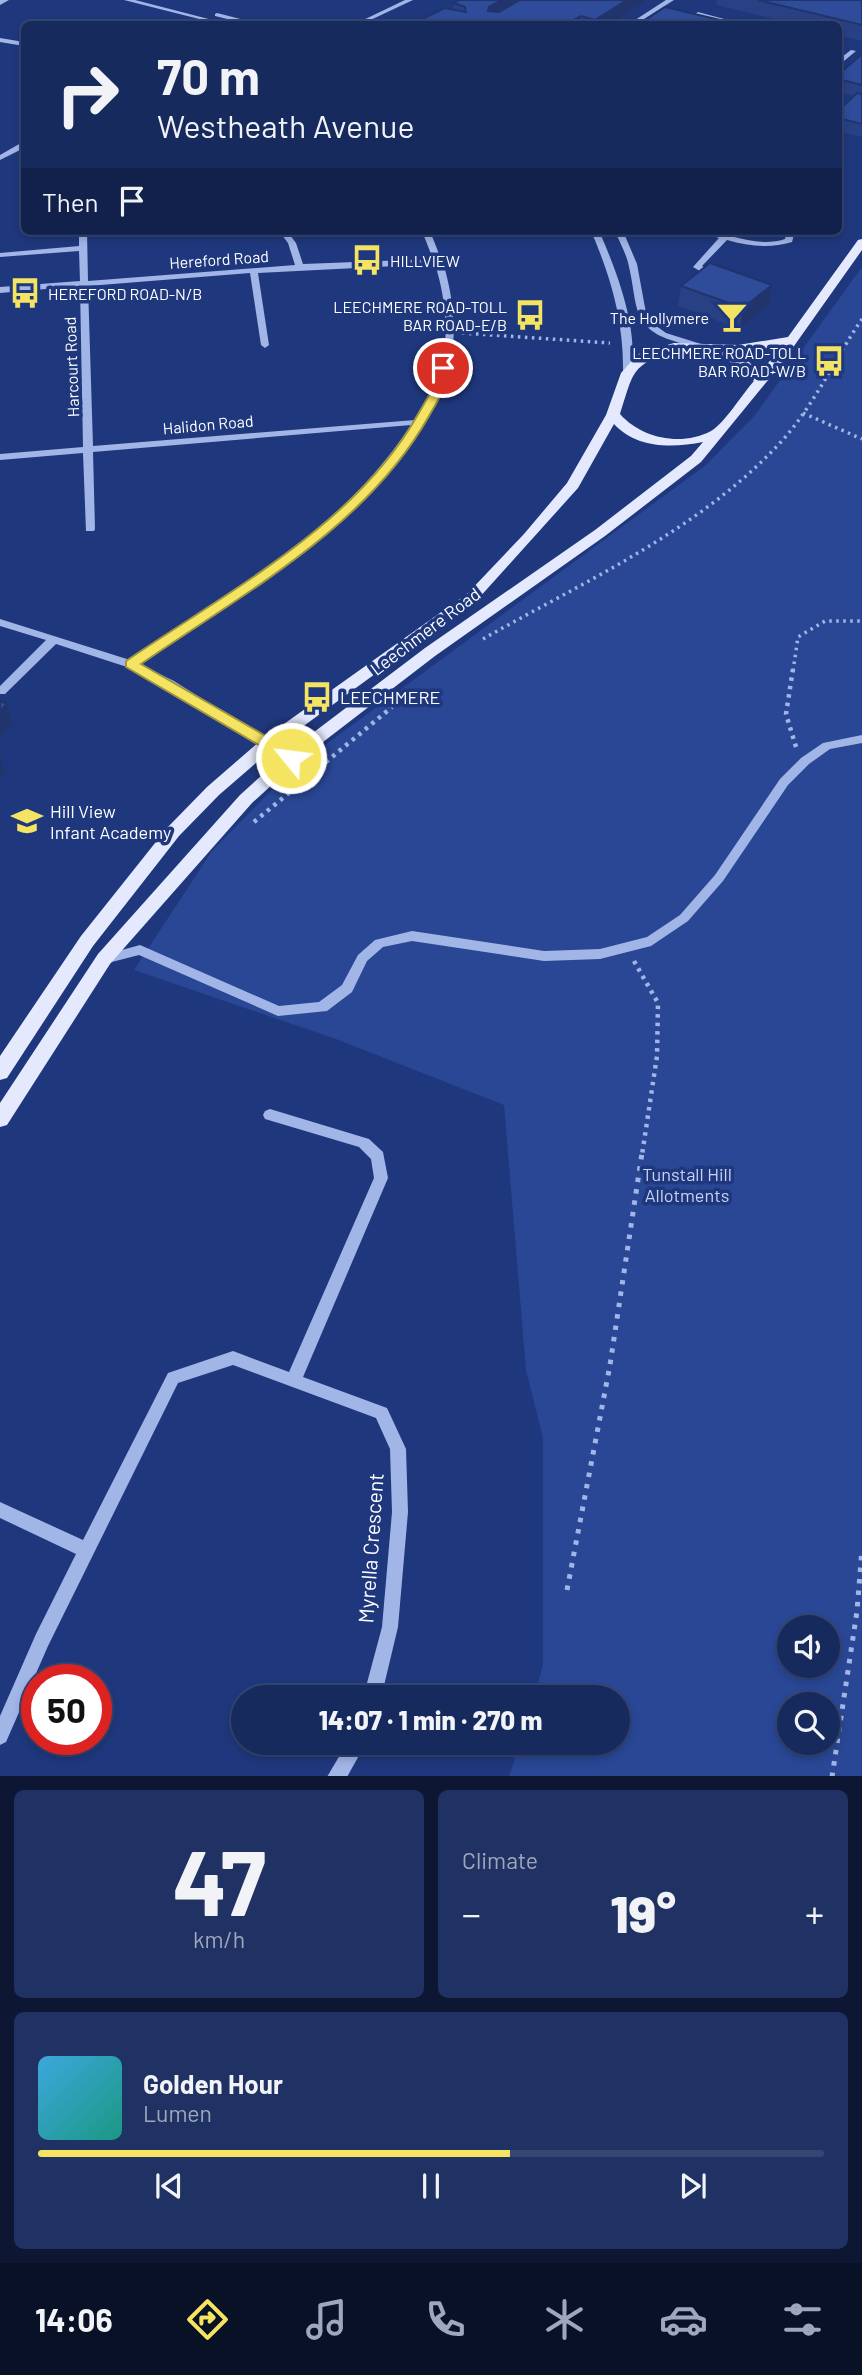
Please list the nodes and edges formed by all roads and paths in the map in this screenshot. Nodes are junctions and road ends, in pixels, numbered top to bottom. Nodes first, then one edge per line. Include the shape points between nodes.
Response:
1 (6, 0) edge
2 (127, 0) edge
3 (159, 0) edge
4 (410, 0) edge
5 (671, 0) edge
6 (0, 3) edge
7 (698, 14) edge
8 (644, 16) junction
9 (654, 19) edge
10 (213, 21) edge
11 (242, 21) edge
12 (364, 21) edge
13 (636, 21) edge
14 (725, 21) edge
15 (0, 40) edge
16 (21, 44) edge
17 (853, 51) dead end
18 (842, 61) edge
19 (21, 147) edge
20 (0, 158) edge
21 (83, 235) edge
22 (287, 235) edge
23 (428, 235) edge
24 (597, 235) edge
25 (621, 235) edge
26 (717, 235) edge
27 (790, 235) edge
28 (725, 237) junction
29 (862, 242) edge
30 (83, 248) junction
31 (0, 256) edge
32 (441, 261) junction
33 (300, 267) junction
34 (254, 271) junction
35 (726, 281) edge
36 (83, 284) junction
37 (0, 290) edge
38 (862, 319) edge
39 (448, 331) junction
40 (793, 340) junction
41 (629, 344) junction
42 (265, 345) dead end
43 (698, 345) junction
44 (627, 373) junction
45 (761, 381) junction
46 (803, 413) junction
47 (613, 415) junction
48 (420, 422) junction
49 (719, 433) junction
50 (862, 439) edge
51 (88, 450) junction
52 (0, 457) edge
53 (90, 529) dead end
54 (862, 621) edge
55 (0, 622) edge
56 (54, 639) junction
57 (480, 641) dead end
58 (131, 664) junction
59 (1, 691) edge
60 (394, 706) dead end
61 (862, 739) edge
62 (267, 745) junction
63 (291, 758) junction
64 (801, 765) junction
65 (247, 828) dead end
66 (626, 947) junction
67 (104, 959) junction
68 (0, 1072) edge
69 (270, 1115) dead end
70 (0, 1119) edge
71 (293, 1381) junction
72 (0, 1510) edge
73 (862, 1549) edge
74 (86, 1550) junction
75 (566, 1590) dead end
76 (375, 1685) edge
77 (0, 1736) edge
78 (349, 1755) edge
79 (336, 1776) edge
80 (832, 1776) edge

1 - 6 street
2 - 10 street
3 - 11 street
4 - 12 street
5 - 8 street
7 - 14 street
8 - 9 street
8 - 13 street
15 - 16 street
17 - 18 street
19 - 20 street
21 - 30 street, Harcourt Road
22 - 33 street
23 - 32 street
24 - 41 street, Leechmere Road via 618,284
25 - 43 street via 649,326
26 - 28 street
27 - 28 street via 780,244
28 - 35 street via 697,267
29 - 40 main road, Leechmere Road
30 - 31 street
30 - 36 street, Harcourt Road
32 - 33 street, Hereford Road
32 - 39 street
33 - 34 street, Hereford Road
34 - 36 street, Hereford Road
34 - 42 street
36 - 37 street, Hereford Road
36 - 51 street, Harcourt Road
38 - 46 path
39 - 41 path
39 - 48 street via 442,383
40 - 43 main road via 738,349
40 - 45 main road, Leechmere Road
41 - 44 street, Leechmere Road
43 - 44 main road via 642,357
43 - 45 main road via 743,363
44 - 47 main road, Leechmere Road
45 - 49 main road, Leechmere Road
46 - 50 path
46 - 57 path via 762,461 701,514
47 - 49 main road via 642,437 670,444
47 - 62 main road, Leechmere Road via 573,485 473,596
48 - 51 street, Halidon Road
48 - 58 street via 376,483 342,514 256,580
49 - 63 main road, Leechmere Road via 696,459 600,533 486,610
51 - 52 street, Halidon Road
51 - 53 street, Harcourt Road
54 - 64 path via 825,621 798,637 786,714
55 - 56 street
56 - 58 street
56 - 59 street
58 - 62 street
60 - 65 path
61 - 64 street via 827,746
62 - 63 main road
62 - 68 main road, Leechmere Road via 173,832 87,941
63 - 67 main road, Leechmere Road via 246,799
64 - 66 street via 784,782 719,878 684,918 651,941
66 - 67 street via 600,954 544,956 412,936 379,943 362,958 347,988 322,1007 278,1011 140,950
66 - 75 path via 658,1003 657,1056 610,1365
67 - 70 main road, Leechmere Road
69 - 71 street via 364,1143 378,1156 381,1178
71 - 74 street, Myrella Crescent via 233,1359 173,1378
71 - 76 street, Myrella Crescent via 381,1413 398,1449 400,1512 390,1627
72 - 74 street
73 - 80 path
74 - 77 street, Myrella Crescent
78 - 79 street

